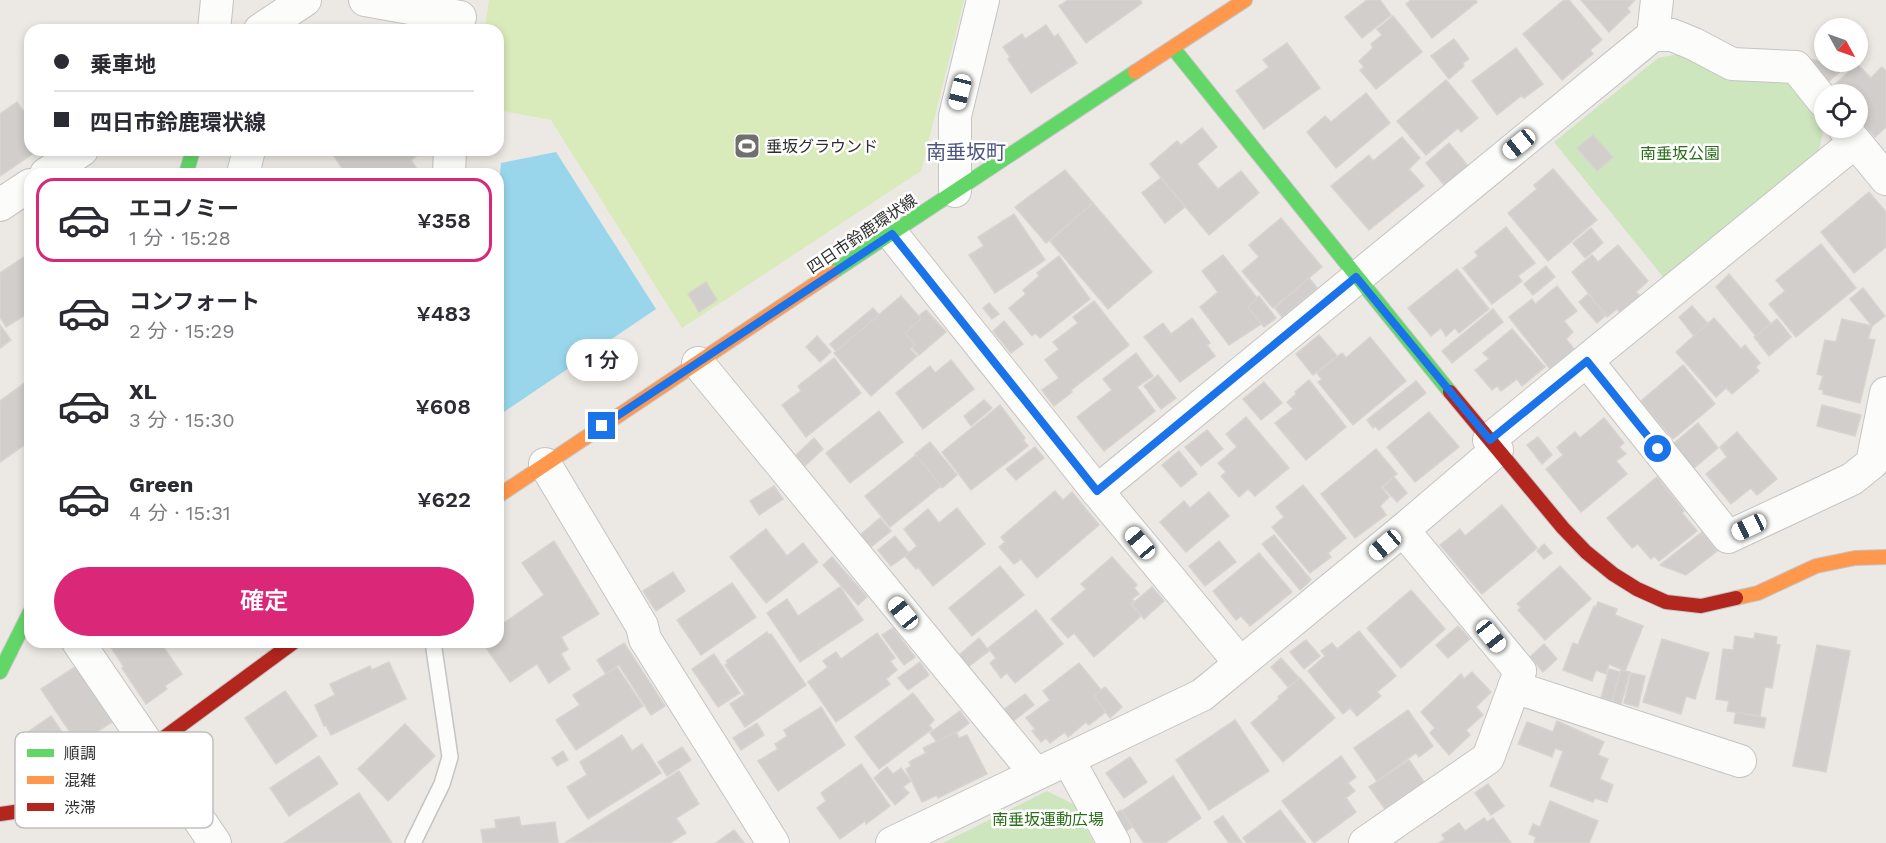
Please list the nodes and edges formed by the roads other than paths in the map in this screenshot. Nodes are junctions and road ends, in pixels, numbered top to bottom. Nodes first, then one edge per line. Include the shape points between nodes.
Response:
1 (217, 0) edge
2 (304, 0) edge
3 (365, 0) edge
4 (983, 0) edge
5 (1245, 0) edge
6 (1657, 0) edge
7 (461, 16) edge
8 (215, 24) edge
9 (269, 24) edge
10 (1653, 35) junction
11 (1173, 48) junction
12 (1814, 90) edge
13 (1846, 138) edge
14 (1852, 138) edge
15 (73, 156) edge
16 (55, 168) edge
17 (1886, 179) edge
18 (24, 189) edge
19 (955, 191) junction
20 (0, 205) edge
21 (892, 234) junction
22 (1356, 277) junction
23 (1587, 361) junction
24 (698, 363) junction
25 (1886, 393) edge
26 (1493, 445) junction
27 (545, 464) junction
28 (1097, 491) junction
29 (504, 492) edge
30 (1403, 530) junction
31 (1886, 557) edge
32 (24, 624) edge
33 (82, 648) edge
34 (286, 648) edge
35 (434, 648) edge
36 (1240, 663) junction
37 (0, 672) edge
38 (1514, 687) junction
39 (139, 732) edge
40 (172, 732) edge
41 (1068, 759) junction
42 (1740, 761) dead end
43 (1036, 774) junction
44 (15, 812) edge
45 (0, 814) edge
46 (205, 828) edge
47 (215, 843) edge
48 (413, 843) edge
49 (773, 843) edge
50 (892, 843) edge
51 (1114, 843) edge
52 (1365, 843) edge

1 - 8 street
2 - 9 street
3 - 7 street
4 - 19 street via 955,116
5 - 11 main road, 四日市鈴鹿環状線
6 - 10 street
10 - 12 street via 1672,35 1732,64 1796,67
10 - 22 street
11 - 19 main road, 四日市鈴鹿環状線
11 - 22 main road
13 - 23 street
14 - 17 street
15 - 16 street
18 - 20 street
19 - 21 main road, 四日市鈴鹿環状線
21 - 24 main road, 四日市鈴鹿環状線
21 - 28 street
22 - 26 main road
22 - 28 street
23 - 25 street via 1728,537 1852,479 1872,463
23 - 26 street
24 - 27 main road, 四日市鈴鹿環状線
24 - 43 street
26 - 30 street
26 - 31 main road via 1586,552 1637,590 1666,602 1701,606 1758,593 1816,566
27 - 29 main road, 四日市鈴鹿環状線
27 - 49 street via 642,626 645,639
28 - 36 street
30 - 36 street
30 - 38 street via 1520,672
32 - 37 main road
33 - 39 street
34 - 40 main road
35 - 48 lane via 450,757 442,784
36 - 41 street via 1202,695
38 - 42 street
38 - 52 street via 1488,758
41 - 43 street
41 - 51 street
43 - 50 street
44 - 45 main road
46 - 47 street

